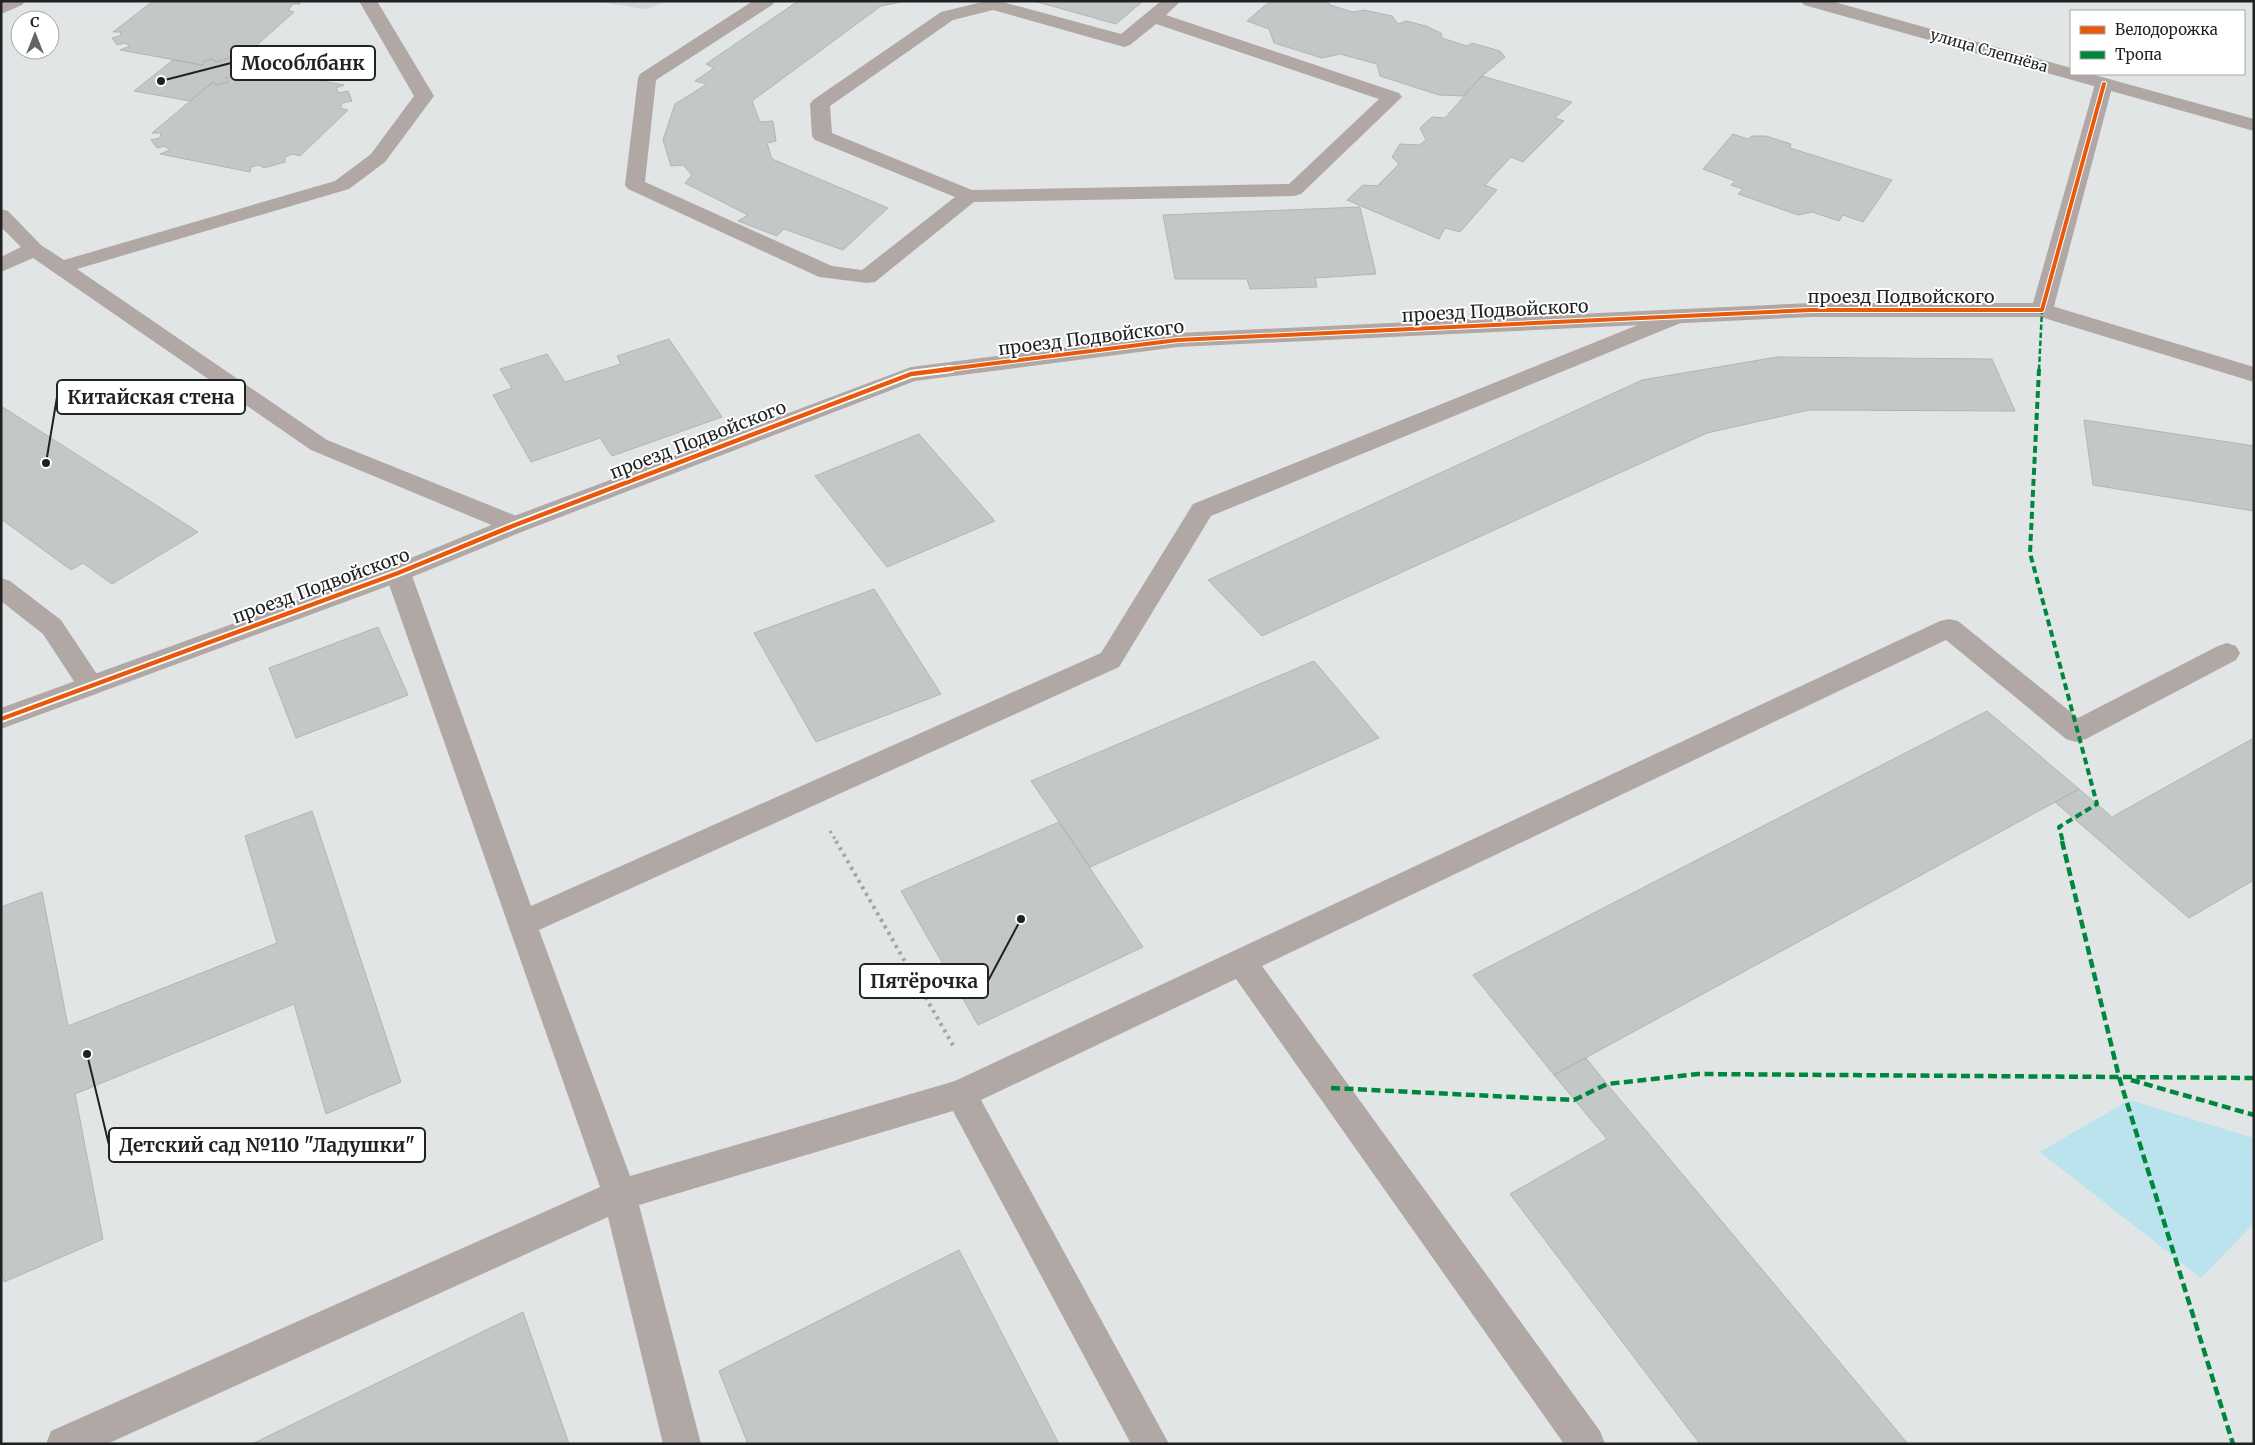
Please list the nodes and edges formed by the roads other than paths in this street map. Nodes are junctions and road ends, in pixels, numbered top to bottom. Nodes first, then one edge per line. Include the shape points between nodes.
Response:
1 (16, 1) edge
2 (368, 1) edge
3 (766, 1) edge
4 (1172, 1) edge
5 (1810, 1) edge
6 (1, 9) edge
7 (1153, 17) junction
8 (2070, 74) edge
9 (2072, 75) edge
10 (2104, 84) junction
11 (2254, 125) edge
12 (969, 196) junction
13 (1, 215) edge
14 (34, 249) junction
15 (1, 266) edge
16 (61, 267) junction
17 (2042, 310) junction
18 (1675, 317) junction
19 (2254, 375) edge
20 (516, 525) junction
21 (398, 573) junction
22 (1, 587) edge
23 (2227, 653) dead end
24 (91, 685) junction
25 (1, 719) edge
26 (522, 924) junction
27 (1241, 962) junction
28 (960, 1094) junction
29 (620, 1195) junction
30 (64, 1444) edge
31 (682, 1444) edge
32 (1151, 1444) edge
33 (1586, 1444) edge

1 - 6 street
2 - 16 street via 424,96 378,158 342,186
3 - 12 street via 647,78 635,185 827,272 867,277
4 - 7 street
5 - 8 street, улица Слепнёва
7 - 12 street via 1124,40 993,5 948,16 820,104 822,136
7 - 12 street via 1392,98 1294,190
9 - 10 street, улица Слепнёва
10 - 11 street, улица Слепнёва
10 - 17 street
13 - 14 street
14 - 15 street
14 - 16 street
16 - 20 street via 319,444
17 - 18 street, проезд Подвойского via 1811,310
17 - 19 street, проезд Подвойского
18 - 20 street, проезд Подвойского via 1178,340 911,374
18 - 26 street via 1202,510 1110,660
20 - 21 street, проезд Подвойского
21 - 24 street, проезд Подвойского
21 - 26 street
22 - 24 street via 52,626
23 - 27 street via 2076,732 1949,628
24 - 25 street, проезд Подвойского
26 - 29 street
27 - 28 street
27 - 33 street
28 - 29 street
28 - 32 street
29 - 30 street
29 - 31 street

